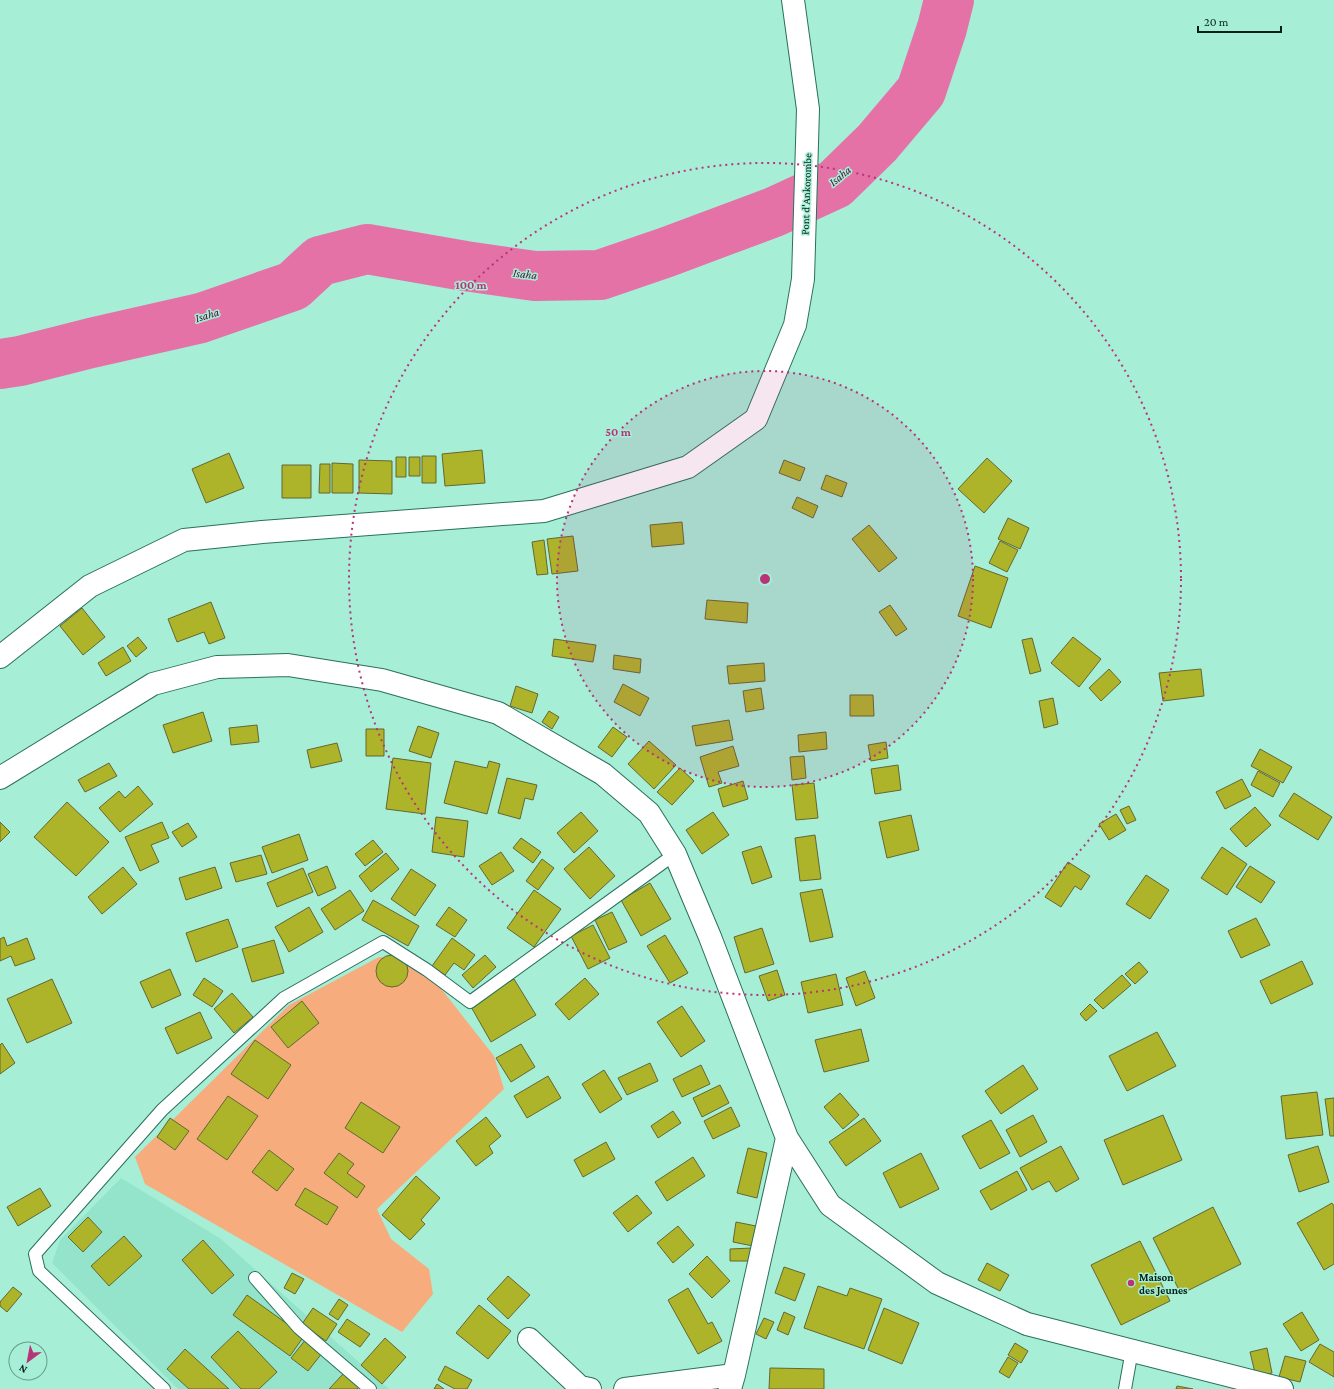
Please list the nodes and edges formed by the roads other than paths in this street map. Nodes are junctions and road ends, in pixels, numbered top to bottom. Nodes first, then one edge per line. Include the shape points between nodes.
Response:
1 (793, 0) edge
2 (0, 657) edge
3 (0, 778) edge
4 (675, 854) junction
5 (787, 1138) junction
6 (255, 1278) dead end
7 (529, 1339) dead end
8 (1132, 1350) junction
9 (732, 1382) edge
10 (164, 1389) edge
11 (370, 1389) edge
12 (590, 1389) edge
13 (625, 1389) edge
14 (1125, 1389) edge
15 (1282, 1389) edge

1 - 2 street, Pont d'Ankorombe via 808,109 803,279 795,325 756,419 688,467 544,511 184,540 90,586
3 - 4 street via 153,684 218,667 288,665 382,680 498,713 603,774 649,813
4 - 5 street via 710,937
4 - 10 lane via 470,1002 383,942 284,998 162,1110 35,1254 39,1271
5 - 8 street via 830,1206 937,1283 1027,1324
5 - 9 street
6 - 11 lane via 300,1328
7 - 12 street via 580,1387
8 - 14 lane
8 - 15 street
9 - 13 street

